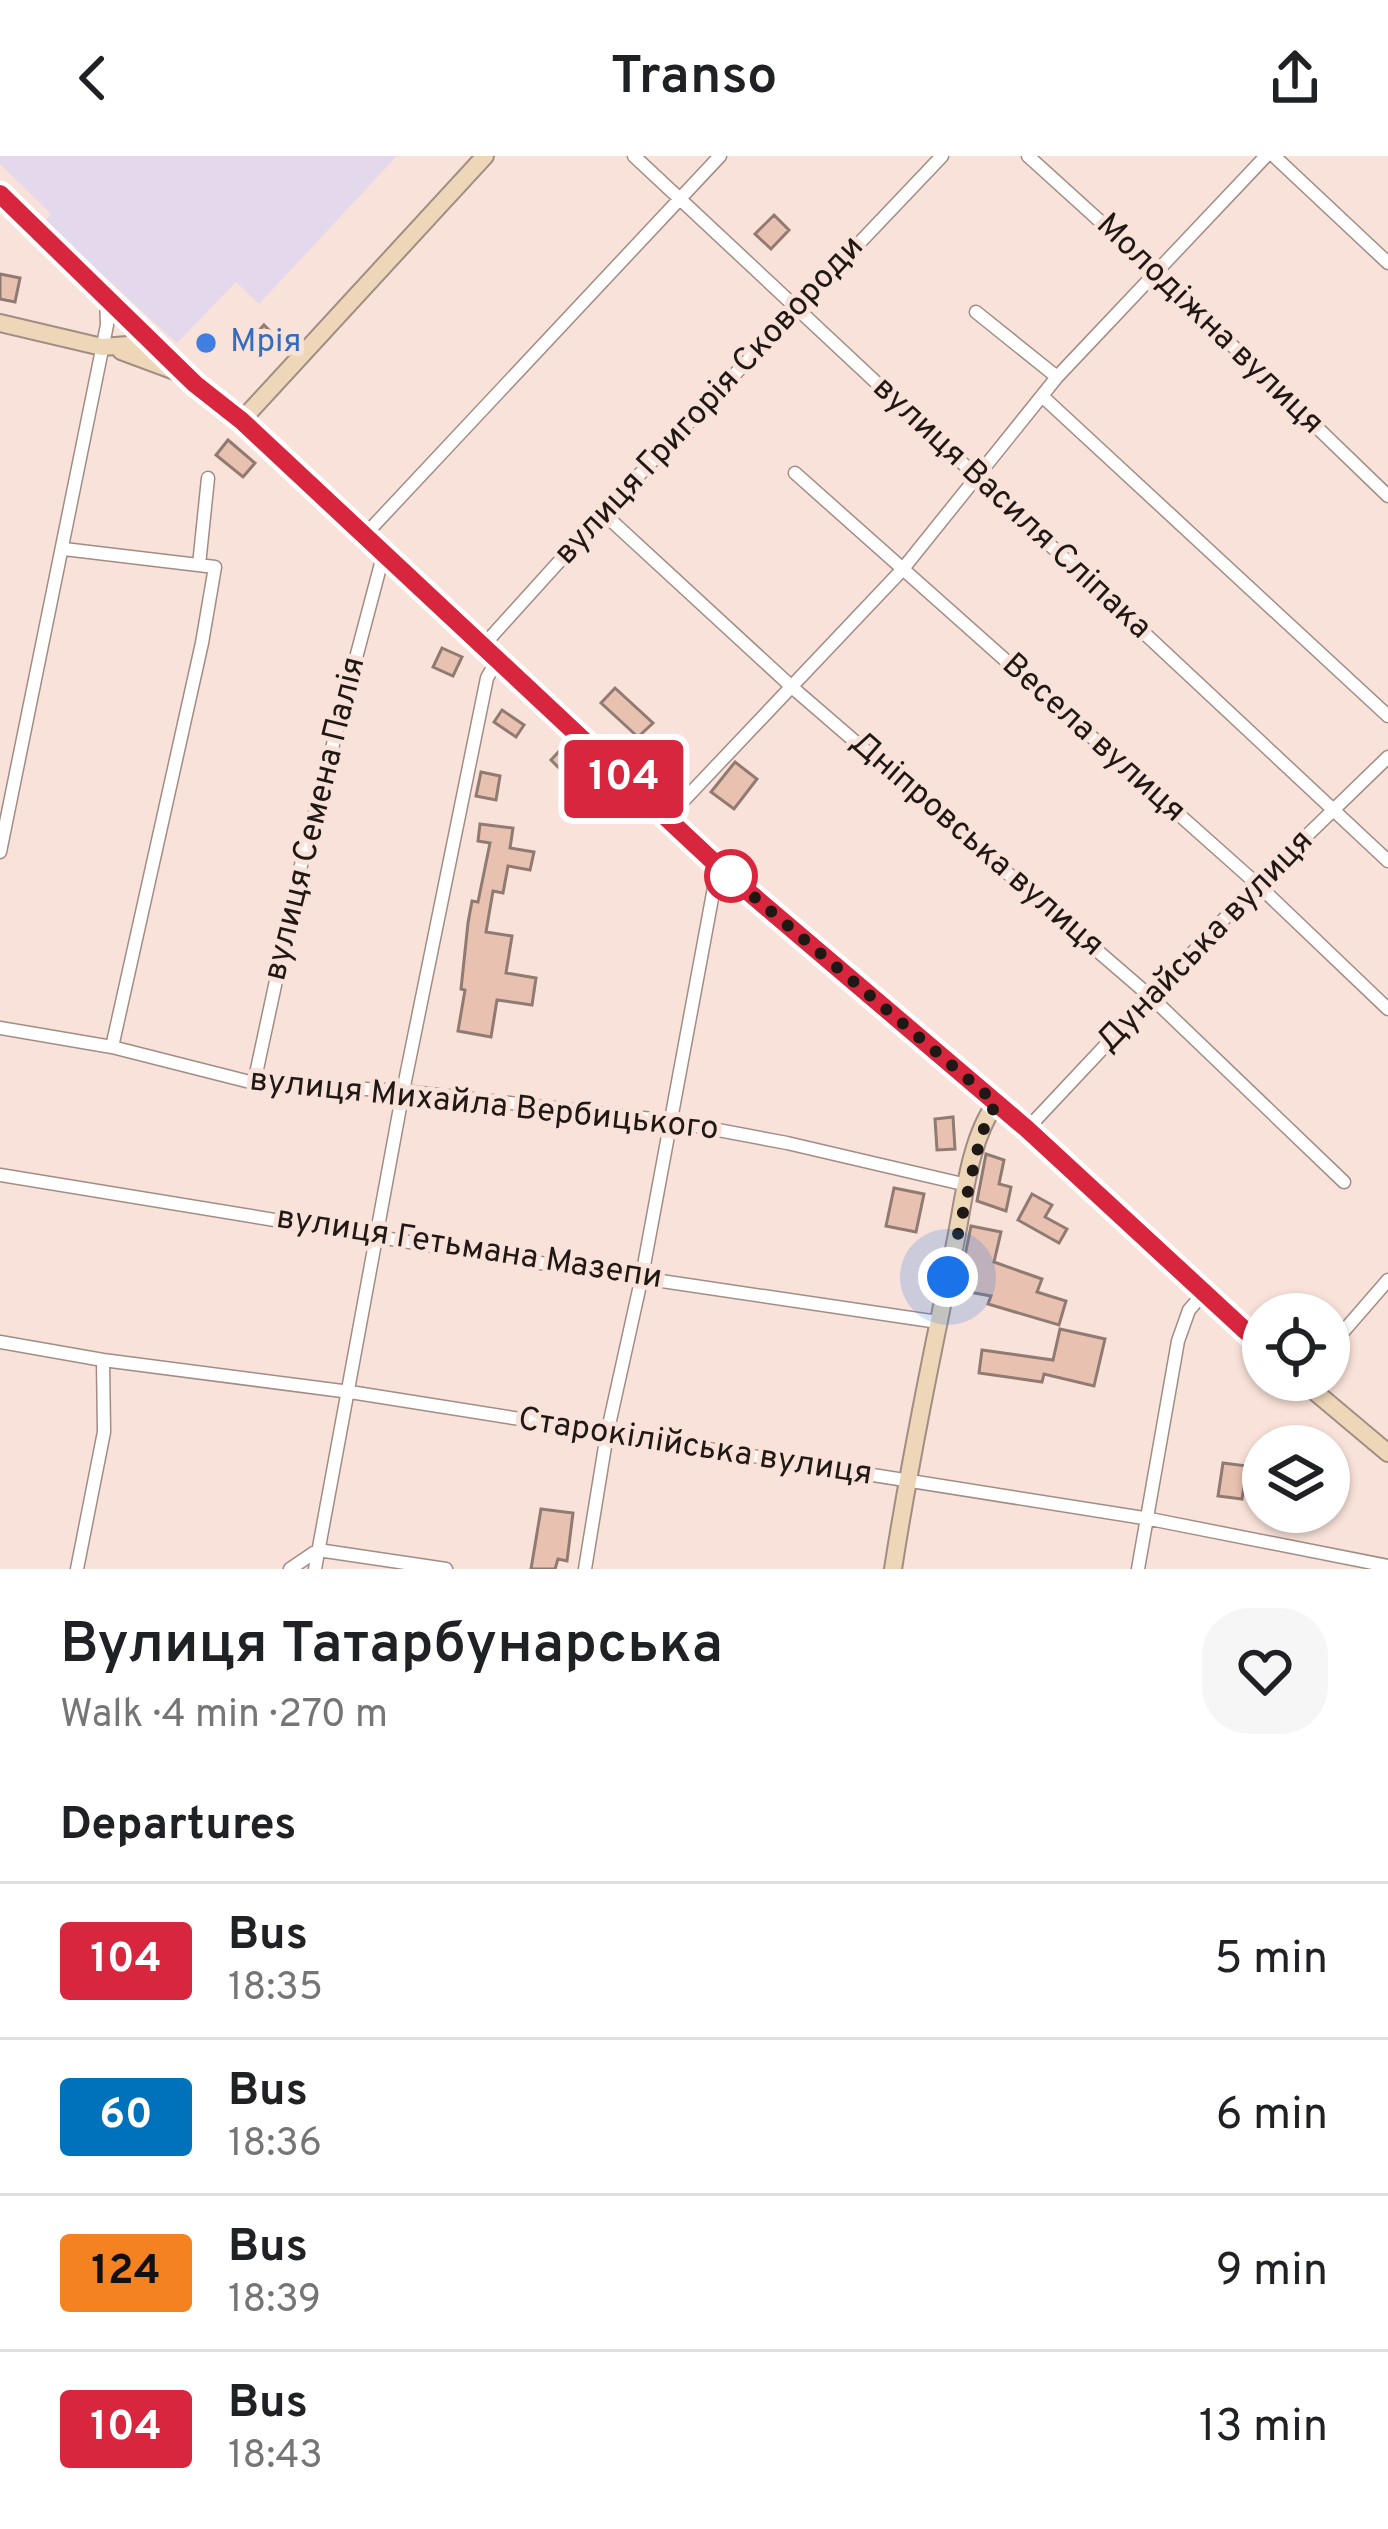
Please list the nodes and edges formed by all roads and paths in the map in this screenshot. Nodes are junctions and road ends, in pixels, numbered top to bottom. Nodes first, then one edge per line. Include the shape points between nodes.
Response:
1 (485, 156) edge
2 (634, 156) edge
3 (720, 156) edge
4 (942, 156) edge
5 (1028, 156) edge
6 (1270, 156) edge
7 (0, 194) edge
8 (681, 200) junction
9 (1388, 263) edge
10 (1156, 272) junction
11 (106, 296) junction
12 (795, 308) junction
13 (976, 312) dead end
14 (0, 323) edge
15 (154, 343) junction
16 (102, 346) junction
17 (1058, 377) junction
18 (195, 384) junction
19 (1042, 395) junction
20 (242, 421) junction
21 (795, 473) dead end
22 (975, 475) junction
23 (208, 478) dead end
24 (1388, 496) edge
25 (603, 514) junction
26 (363, 537) junction
27 (64, 548) junction
28 (383, 556) junction
29 (199, 565) junction
30 (902, 570) junction
31 (482, 648) junction
32 (496, 662) junction
33 (793, 688) junction
34 (1388, 716) edge
35 (1388, 757) edge
36 (1334, 810) junction
37 (667, 818) junction
38 (0, 852) edge
39 (1388, 861) edge
40 (718, 866) junction
41 (1257, 884) junction
42 (1151, 997) junction
43 (1388, 1010) edge
44 (0, 1028) edge
45 (112, 1047) junction
46 (254, 1083) junction
47 (403, 1091) junction
48 (996, 1103) junction
49 (670, 1121) junction
50 (1027, 1129) junction
51 (0, 1175) edge
52 (1344, 1182) dead end
53 (968, 1186) junction
54 (375, 1235) junction
55 (642, 1276) junction
56 (1388, 1280) edge
57 (1203, 1294) junction
58 (938, 1322) junction
59 (1350, 1324) edge
60 (1242, 1328) edge
61 (0, 1342) edge
62 (103, 1360) junction
63 (350, 1392) junction
64 (1326, 1401) edge
65 (607, 1434) junction
66 (1388, 1453) edge
67 (907, 1482) junction
68 (1150, 1519) junction
69 (318, 1550) junction
70 (1388, 1566) edge
71 (76, 1569) edge
72 (290, 1569) edge
73 (315, 1569) edge
74 (446, 1569) edge
75 (585, 1569) edge
76 (893, 1569) edge
77 (1138, 1569) edge

1 - 20 main road
2 - 8 street, вулиця Василя Сліпака
3 - 8 street
4 - 12 street, вулиця Григорія Сковороди
5 - 10 street, Молодіжна вулиця
6 - 9 street
6 - 10 street
7 - 11 main road
8 - 12 street, вулиця Василя Сліпака
8 - 26 street
10 - 17 street
10 - 24 street, Молодіжна вулиця
11 - 15 main road
11 - 16 street
12 - 22 street, вулиця Василя Сліпака
12 - 25 street, вулиця Григорія Сковороди
13 - 17 street
14 - 16 main road
15 - 16 main road
15 - 18 main road
16 - 18 main road
16 - 27 street
17 - 19 street
18 - 20 main road
19 - 22 street
19 - 34 street
20 - 26 main road
21 - 30 street, Весела вулиця
22 - 30 street
22 - 36 street, вулиця Василя Сліпака
23 - 29 street
25 - 31 street, вулиця Григорія Сковороди
25 - 33 street, Дніпровська вулиця
26 - 28 main road
27 - 29 street
27 - 38 street
28 - 31 main road
28 - 46 street, вулиця Семена Палія via 300,869
29 - 45 street via 214,567 202,643
30 - 33 street
30 - 41 street, Весела вулиця
31 - 32 main road
32 - 37 main road
32 - 47 street
33 - 37 street
33 - 42 street, Дніпровська вулиця
35 - 36 street, Дунайська вулиця
36 - 39 street, вулиця Василя Сліпака
36 - 41 street, Дунайська вулиця
37 - 40 main road
40 - 48 main road
40 - 49 street
41 - 42 street, Дунайська вулиця
41 - 43 street, Весела вулиця
42 - 50 street, Дунайська вулиця
42 - 52 street, Дніпровська вулиця
44 - 45 street, вулиця Михайла Вербицького
45 - 46 street, вулиця Михайла Вербицького
46 - 47 street, вулиця Михайла Вербицького
47 - 49 street, вулиця Михайла Вербицького
47 - 54 street
48 - 50 main road
48 - 53 main road
49 - 53 street, вулиця Михайла Вербицького
49 - 55 street
50 - 57 main road
51 - 54 street, вулиця Гетьмана Мазепи
53 - 58 main road
54 - 55 street, вулиця Гетьмана Мазепи
54 - 63 street
55 - 58 street, вулиця Гетьмана Мазепи
55 - 65 street
56 - 59 street
57 - 60 main road
57 - 68 street via 1178,1341
58 - 67 main road
61 - 62 street, Старокілійська вулиця
62 - 63 street, Старокілійська вулиця
62 - 71 street via 104,1432
63 - 65 street, Старокілійська вулиця
63 - 69 street
64 - 66 main road
65 - 67 street, Старокілійська вулиця
65 - 75 street
67 - 68 street, Старокілійська вулиця
67 - 76 main road
68 - 70 street, Старокілійська вулиця
68 - 77 street
69 - 72 street
69 - 73 street
69 - 74 street

